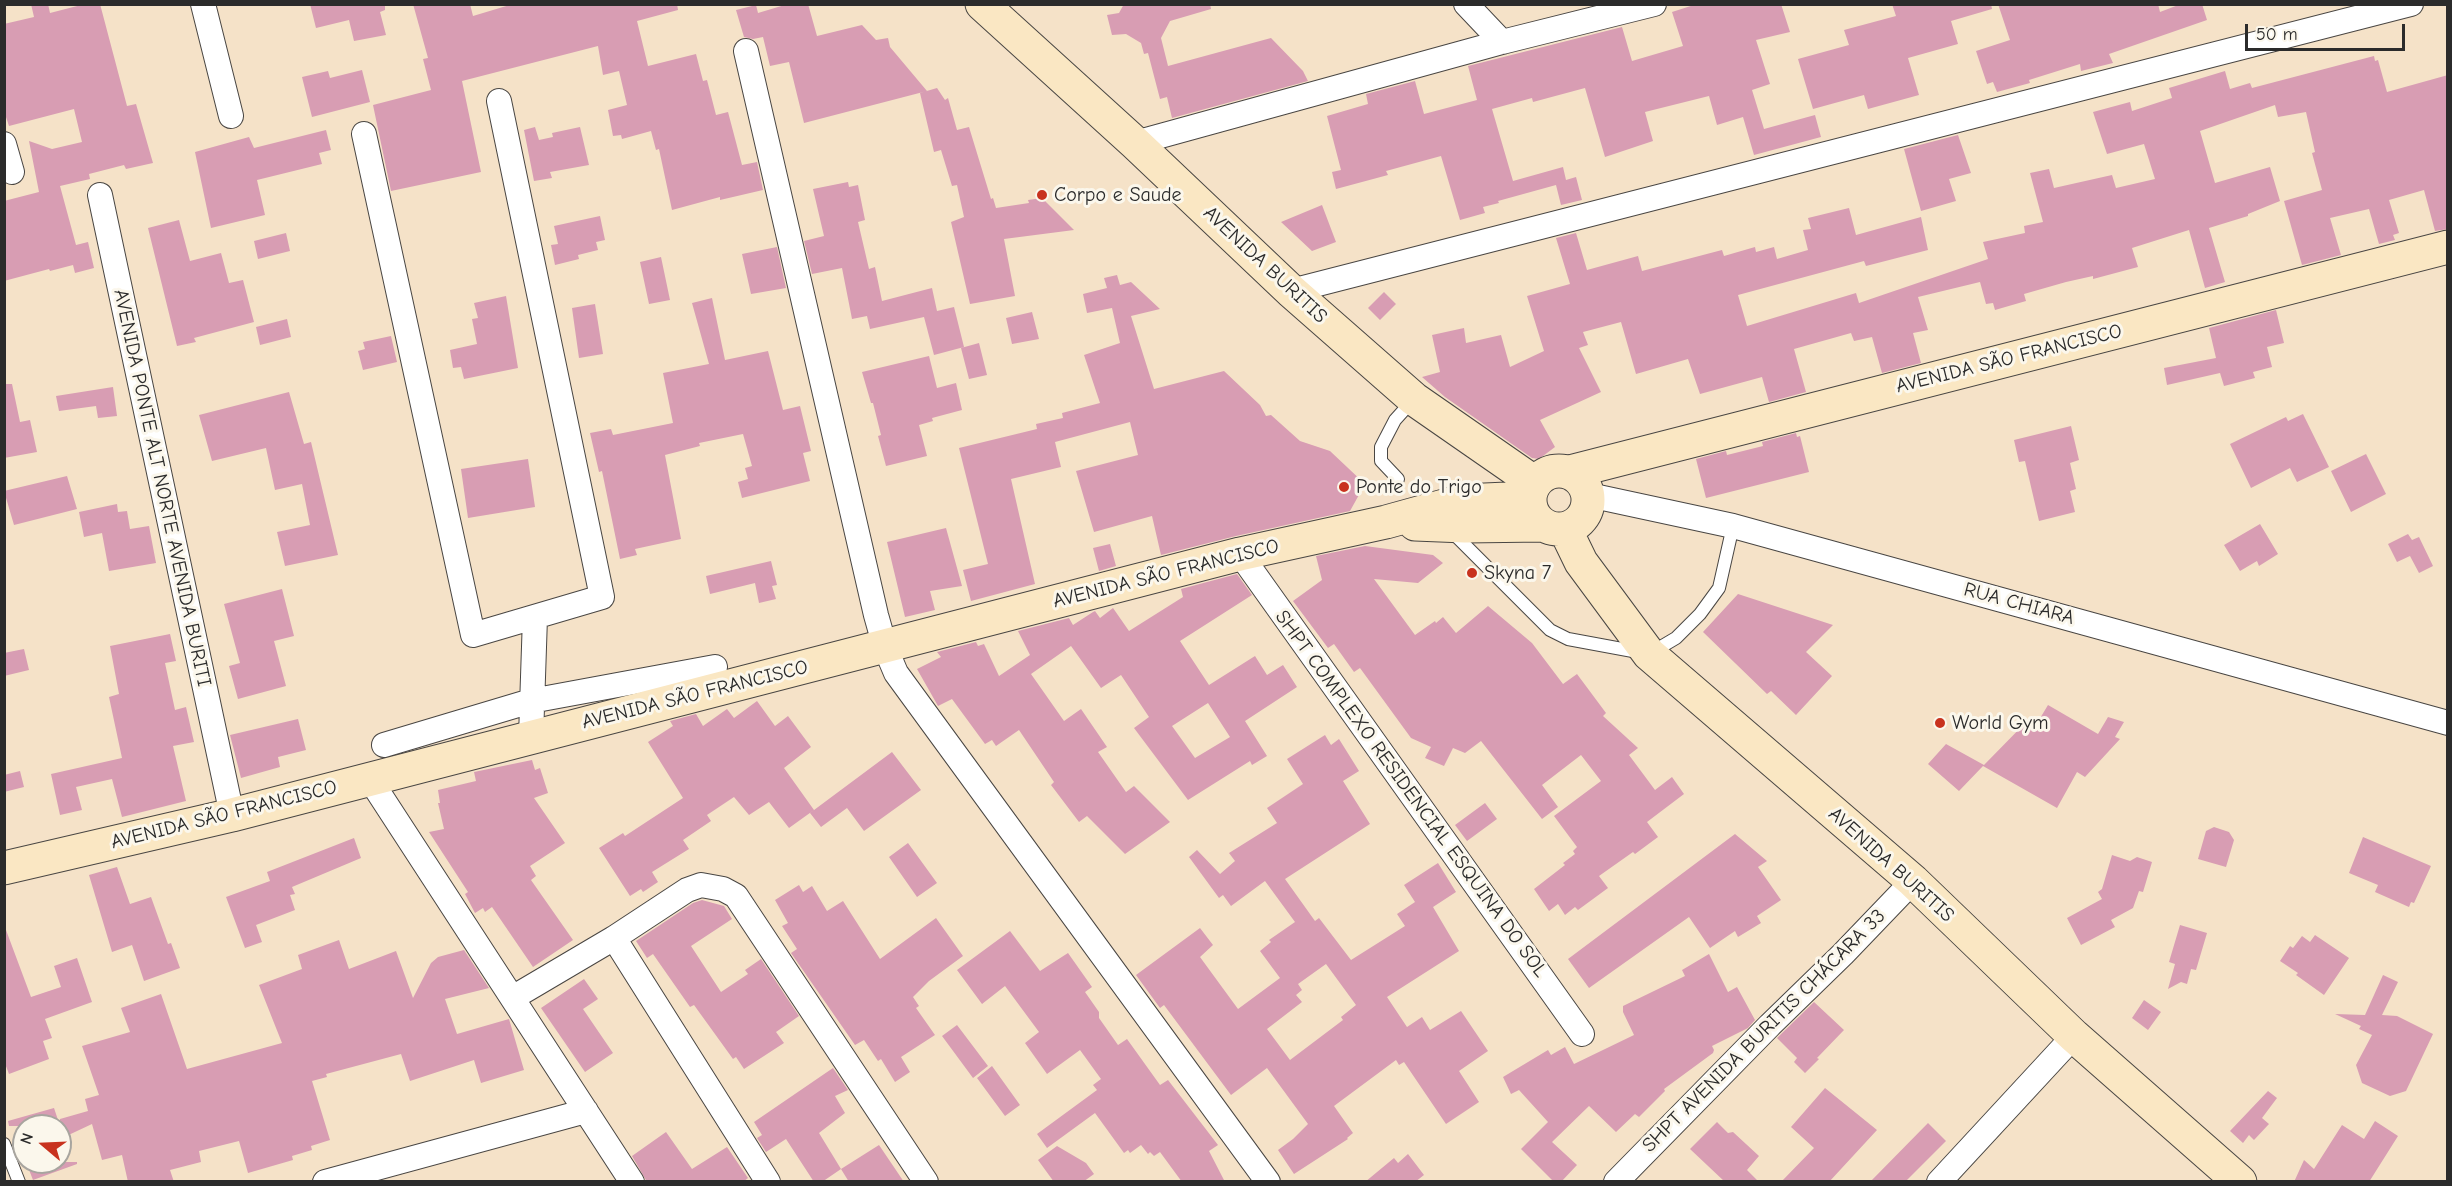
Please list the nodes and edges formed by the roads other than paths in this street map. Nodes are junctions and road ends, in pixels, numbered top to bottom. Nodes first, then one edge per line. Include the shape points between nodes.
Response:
1 (202, 4) edge
2 (982, 4) edge
3 (1466, 4) edge
4 (1654, 4) edge
5 (2411, 4) edge
6 (1623, 8) edge
7 (1502, 42) junction
8 (746, 51) dead end
9 (499, 101) dead end
10 (231, 116) dead end
11 (364, 134) dead end
12 (1135, 143) junction
13 (4, 144) edge
14 (12, 172) dead end
15 (100, 195) dead end
16 (2448, 247) edge
17 (1291, 291) junction
18 (1414, 399) junction
19 (1398, 479) dead end
20 (1580, 484) junction
21 (1543, 509) junction
22 (1386, 522) junction
23 (1445, 525) junction
24 (1733, 526) junction
25 (1240, 554) junction
26 (535, 617) junction
27 (885, 646) junction
28 (1649, 654) junction
29 (715, 667) dead end
30 (531, 701) junction
31 (2448, 723) edge
32 (531, 737) junction
33 (384, 745) dead end
34 (369, 778) junction
35 (232, 815) junction
36 (4, 868) edge
37 (1913, 881) junction
38 (614, 938) junction
39 (514, 998) junction
40 (1582, 1034) dead end
41 (2074, 1036) junction
42 (586, 1111) junction
43 (4, 1144) edge
44 (2230, 1178) edge
45 (18, 1182) edge
46 (326, 1182) edge
47 (632, 1182) edge
48 (768, 1182) edge
49 (926, 1182) edge
50 (1268, 1182) edge
51 (1616, 1182) edge
52 (1939, 1182) edge

1 - 10 street
2 - 12 street, AVENIDA BURITIS
3 - 7 street
4 - 6 street
5 - 17 street
6 - 7 street
7 - 12 street
8 - 27 street
9 - 26 street via 602,597
11 - 26 street via 473,635
12 - 17 street, AVENIDA BURITIS
13 - 14 street
15 - 35 street, AVENIDA PONTE ALT NORTE AVENIDA BURITI
16 - 20 street, AVENIDA SÃO FRANCISCO
17 - 18 street, AVENIDA BURITIS
18 - 19 lane via 1395,420 1381,447 1381,460
18 - 21 street, AVENIDA BURITIS
20 - 21 street, AVENIDA SÃO FRANCISCO via 1561,470 1551,471
20 - 21 street via 1588,507 1575,525
20 - 24 street, RUA CHIARA
21 - 22 street, AVENIDA SÃO FRANCISCO via 1462,501
21 - 23 street, AVENIDA SÃO FRANCISCO
21 - 28 street, AVENIDA BURITIS
22 - 23 street, AVENIDA SÃO FRANCISCO
22 - 25 street, AVENIDA SÃO FRANCISCO
23 - 28 lane via 1550,630 1568,639
24 - 28 lane via 1719,588 1676,638
24 - 31 street, RUA CHIARA
25 - 27 street, AVENIDA SÃO FRANCISCO
25 - 40 street, SHPT COMPLEXO RESIDENCIAL ESQUINA DO SOL
26 - 30 street
27 - 32 street, AVENIDA SÃO FRANCISCO
27 - 50 street via 896,672
28 - 37 street, AVENIDA BURITIS
29 - 30 street
30 - 32 street
30 - 33 street
32 - 34 street, AVENIDA SÃO FRANCISCO
34 - 35 street, AVENIDA SÃO FRANCISCO
34 - 39 street
35 - 36 street, AVENIDA SÃO FRANCISCO
37 - 41 street, AVENIDA BURITIS
37 - 51 street, SHPT AVENIDA BURITIS CHÁCARA 33
38 - 39 street
38 - 48 street
38 - 49 street via 687,890 701,885 736,896
39 - 42 street
41 - 44 street, AVENIDA BURITIS
41 - 52 street
42 - 46 street
42 - 47 street
43 - 45 lane

